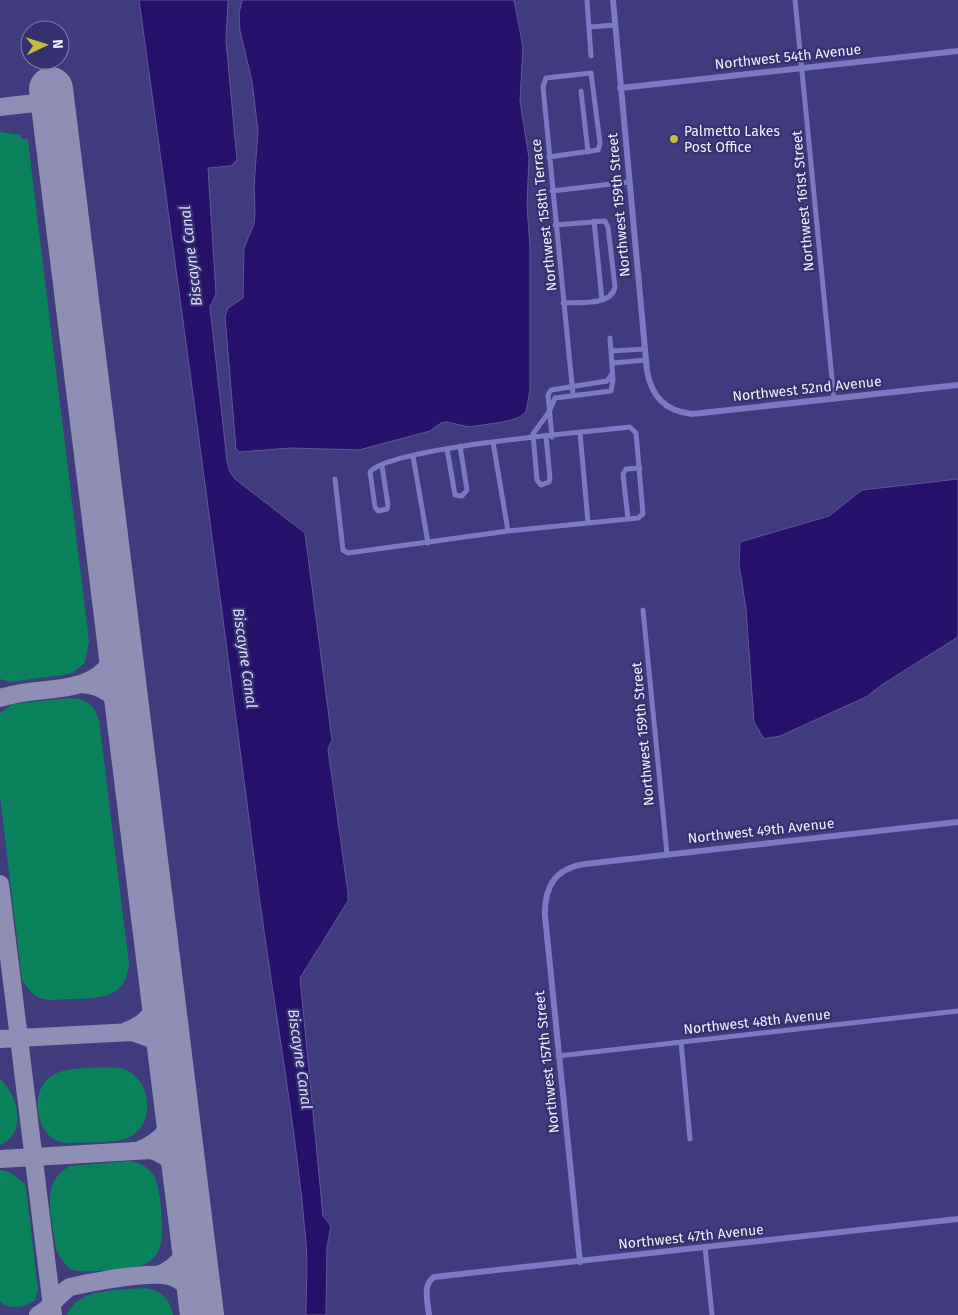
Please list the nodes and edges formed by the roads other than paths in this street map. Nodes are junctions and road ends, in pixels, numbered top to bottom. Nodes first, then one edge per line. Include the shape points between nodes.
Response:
1 (587, 0) edge
2 (613, 0) edge
3 (795, 0) edge
4 (615, 25) junction
5 (590, 27) junction
6 (958, 51) edge
7 (592, 56) dead end
8 (802, 68) junction
9 (620, 88) junction
10 (581, 90) dead end
11 (588, 152) junction
12 (549, 157) junction
13 (629, 182) junction
14 (552, 191) junction
15 (594, 220) junction
16 (555, 225) junction
17 (602, 300) junction
18 (563, 303) junction
19 (610, 338) dead end
20 (645, 349) junction
21 (612, 351) junction
22 (646, 360) junction
23 (612, 363) junction
24 (613, 374) junction
25 (958, 385) edge
26 (572, 386) junction
27 (573, 395) junction
28 (834, 399) junction
29 (662, 404) joint
30 (549, 412) junction
31 (580, 433) junction
32 (549, 437) junction
33 (532, 438) junction
34 (493, 442) junction
35 (460, 446) junction
36 (447, 449) junction
37 (413, 456) junction
38 (382, 466) junction
39 (640, 468) junction
40 (335, 479) dead end
41 (628, 519) junction
42 (588, 522) junction
43 (508, 531) junction
44 (428, 543) junction
45 (643, 610) dead end
46 (958, 822) edge
47 (667, 854) junction
48 (567, 868) joint
49 (958, 1011) edge
50 (680, 1042) junction
51 (558, 1056) junction
52 (690, 1139) dead end
53 (958, 1219) edge
54 (705, 1248) junction
55 (580, 1262) junction
56 (429, 1315) edge
57 (712, 1315) edge

1 - 5 street
2 - 4 street, Northwest 159th Street
3 - 8 street, Northwest 161st Street
4 - 5 street
4 - 9 street, Northwest 159th Street
5 - 7 street
6 - 8 street, Northwest 54th Avenue
8 - 9 street, Northwest 54th Avenue
8 - 28 street, Northwest 161st Street
9 - 13 street, Northwest 159th Street
10 - 11 street
11 - 12 street
11 - 12 street, Northwest 158th Terrace via 598,150 600,144 591,72 546,78 544,81
12 - 14 street, Northwest 158th Terrace
13 - 14 street
13 - 20 street, Northwest 159th Street
14 - 16 street, Northwest 158th Terrace
15 - 16 street, Northwest 159th Street
15 - 17 street
15 - 17 street, Northwest 159th Street via 607,223 615,287 611,296
16 - 18 street, Northwest 158th Terrace
17 - 18 street
18 - 26 street, Northwest 158th Terrace
19 - 21 street
20 - 21 street
20 - 22 street, Northwest 159th Street
21 - 23 street
22 - 23 street
22 - 29 street, Northwest 159th Street via 650,386
23 - 24 street
24 - 26 street via 607,381
24 - 27 street via 610,390
25 - 28 street, Northwest 52nd Avenue
26 - 27 street, Northwest 158th Terrace
26 - 30 street via 551,390 548,395
27 - 30 street via 555,398
28 - 29 street, Northwest 52nd Avenue via 692,414
30 - 32 street
30 - 33 street
31 - 32 street
31 - 39 street via 630,427 636,433
31 - 42 street
32 - 33 street
32 - 33 street via 550,478 549,482 541,485 537,480
33 - 34 street
34 - 35 street
34 - 43 street
35 - 36 street
35 - 36 street via 467,490 462,496 455,495
36 - 37 street
37 - 38 street
37 - 44 street
38 - 38 street via 370,472 378,512 387,510 388,505
39 - 41 street via 643,514
39 - 41 street via 626,469 623,474
40 - 44 street via 343,550 348,553
41 - 42 street
42 - 43 street
43 - 44 street
45 - 47 street, Northwest 159th Street
46 - 47 street, Northwest 49th Avenue
47 - 48 street, Northwest 49th Avenue
48 - 51 street, Northwest 157th Street via 550,883 544,902
49 - 50 street, Northwest 48th Avenue
50 - 51 street, Northwest 48th Avenue
50 - 52 street
51 - 55 street, Northwest 157th Street
53 - 54 street, Northwest 47th Avenue
54 - 55 street, Northwest 47th Avenue
54 - 57 street
55 - 56 street, Northwest 47th Avenue via 434,1277 426,1287

